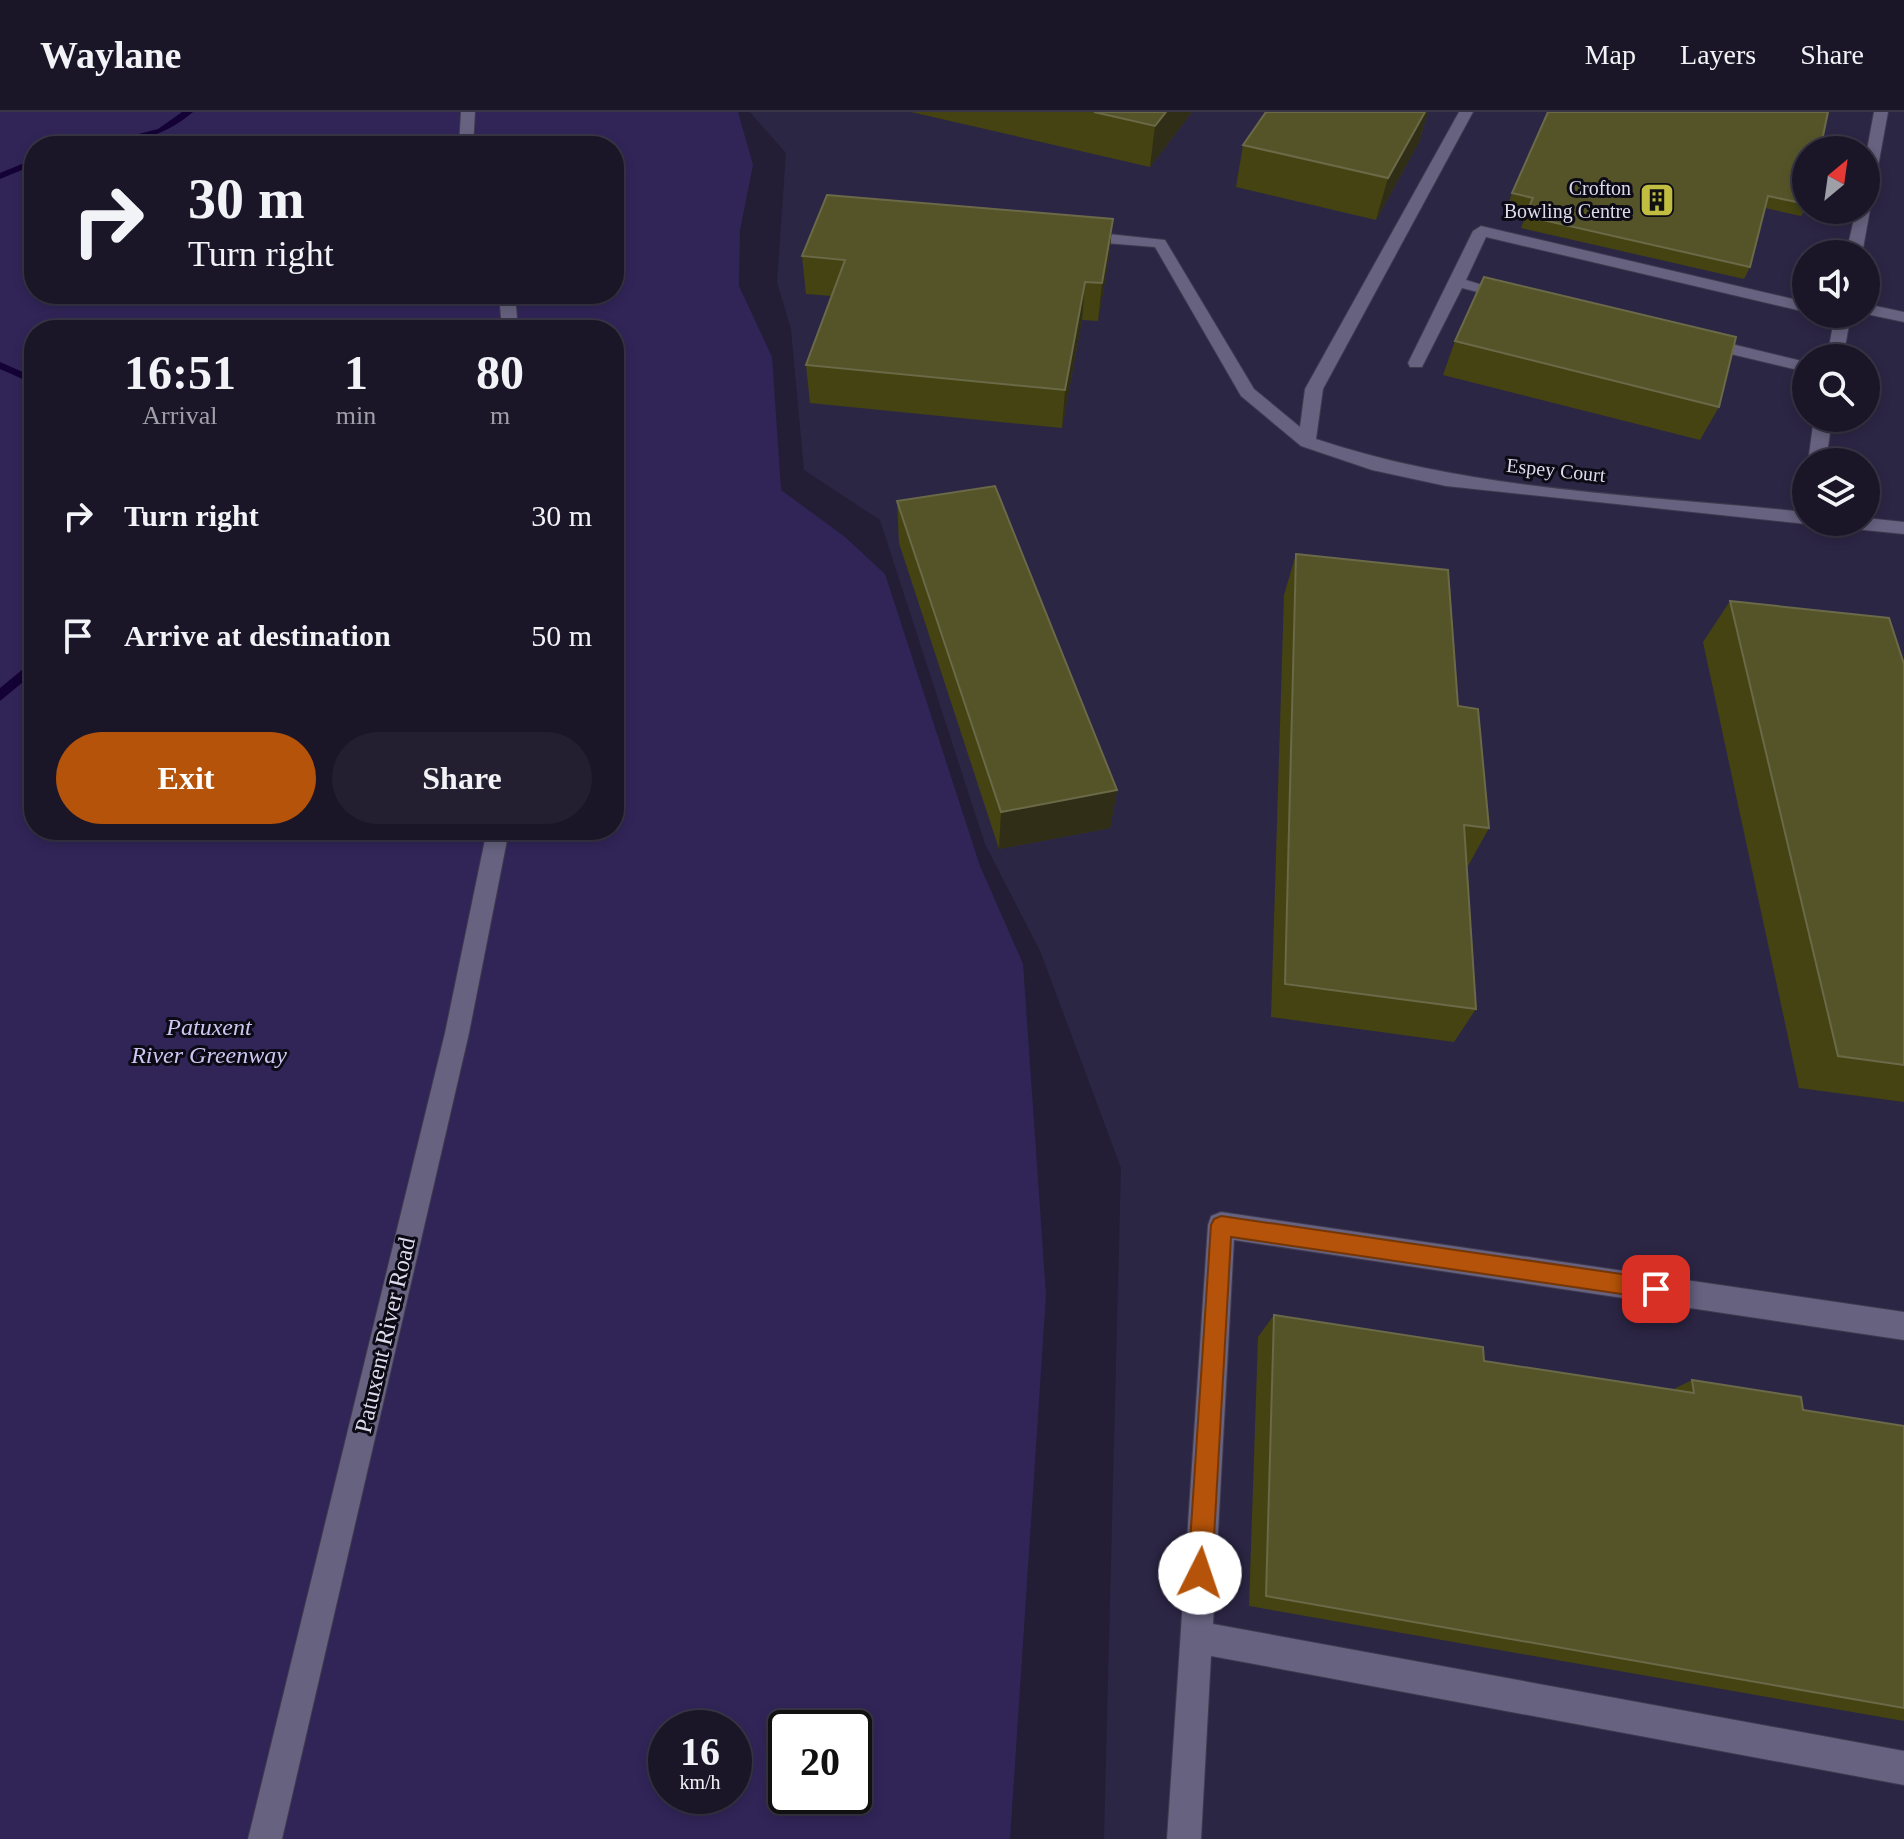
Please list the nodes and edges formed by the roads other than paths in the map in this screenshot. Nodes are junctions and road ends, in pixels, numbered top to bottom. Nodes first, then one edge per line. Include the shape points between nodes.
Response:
1 (468, 112) edge
2 (1442, 112) edge
3 (1881, 112) edge
4 (1465, 114) edge
5 (467, 136) edge
6 (1877, 136) edge
7 (1065, 235) edge
8 (1457, 282) junction
9 (1533, 300) edge
10 (1792, 304) edge
11 (1880, 312) edge
12 (1904, 317) edge
13 (1685, 338) edge
14 (1416, 363) dead end
15 (1792, 364) edge
16 (1307, 442) junction
17 (1792, 517) edge
18 (1880, 526) edge
19 (1904, 528) edge
20 (496, 840) edge
21 (1904, 1326) edge
22 (1196, 1637) junction
23 (1904, 1768) edge
24 (265, 1839) edge
25 (1184, 1839) edge

1 - 5 street
2 - 4 street
3 - 6 street
4 - 16 street via 1314,389
7 - 16 street via 1160,243 1247,392
8 - 9 street
8 - 10 street via 1481,231
8 - 14 street
11 - 12 street
13 - 15 street
16 - 17 street, Espey Court via 1378,466 1446,480
18 - 19 street
20 - 24 street, Patuxent River Road via 457,1033
21 - 22 street via 1221,1225
22 - 23 street
22 - 25 street

